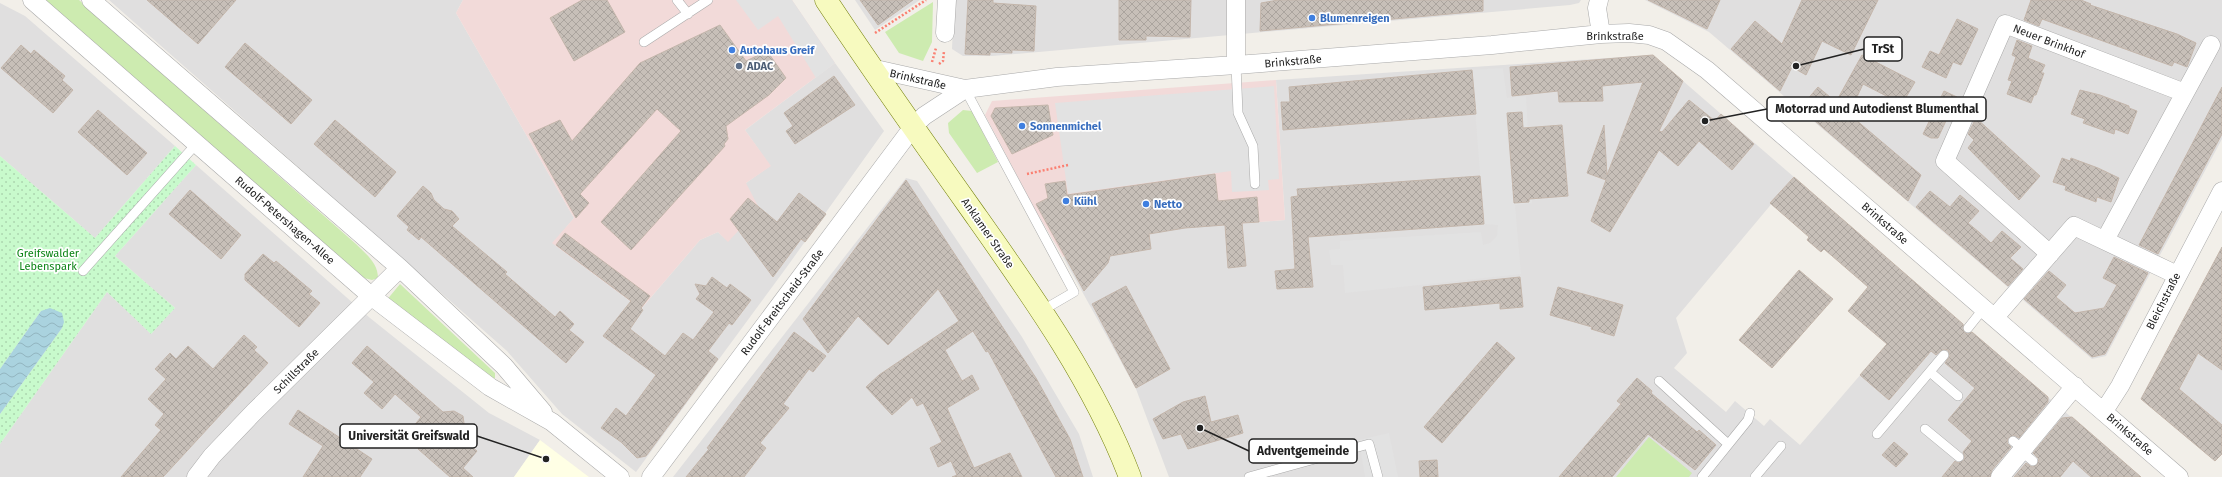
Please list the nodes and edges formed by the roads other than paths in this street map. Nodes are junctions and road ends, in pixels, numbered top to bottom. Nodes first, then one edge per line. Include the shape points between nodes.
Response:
1 (32, 0) edge
2 (91, 0) edge
3 (677, 0) edge
4 (708, 0) edge
5 (826, 0) edge
6 (947, 0) edge
7 (1236, 0) edge
8 (1599, 0) edge
9 (688, 14) junction
10 (945, 33) road end
11 (1601, 34) junction
12 (644, 42) dead end
13 (2211, 45) dead end
14 (1236, 65) junction
15 (871, 68) junction
16 (965, 89) junction
17 (2184, 93) junction
18 (913, 127) junction
19 (197, 143) junction
20 (1255, 184) dead end
21 (2222, 191) edge
22 (2104, 240) junction
23 (2050, 254) junction
24 (400, 268) junction
25 (83, 271) dead end
26 (2177, 275) junction
27 (371, 296) junction
28 (1042, 310) junction
29 (1990, 313) junction
30 (1968, 328) dead end
31 (1944, 355) dead end
32 (1930, 372) junction
33 (1659, 381) dead end
34 (2076, 386) junction
35 (1958, 396) dead end
36 (2104, 411) junction
37 (1750, 413) dead end
38 (552, 422) junction
39 (1925, 429) dead end
40 (1878, 434) dead end
41 (1728, 444) junction
42 (1781, 446) dead end
43 (1959, 457) dead end
44 (196, 477) edge
45 (620, 477) edge
46 (651, 477) edge
47 (1130, 477) edge
48 (1249, 477) edge
49 (1378, 477) edge
50 (1702, 477) edge
51 (1755, 477) edge
52 (2000, 477) edge
53 (2179, 477) edge

1 - 19 street, Rudolf-Petershagen-Allee
2 - 24 street, Rudolf-Petershagen-Allee
3 - 9 lane
4 - 9 lane
5 - 15 main road, Anklamer Straße
6 - 10 street
7 - 14 street
8 - 11 street via 1597,8
9 - 12 lane
11 - 14 street, Brinkstraße
11 - 29 street, Brinkstraße via 1649,35 1687,54
13 - 17 street
14 - 16 street, Brinkstraße via 1063,77
14 - 20 lane via 1238,113 1254,146
15 - 16 street, Brinkstraße
15 - 18 main road, Anklamer Straße
16 - 18 street, Brinkstraße via 924,116
16 - 28 lane via 1074,292
17 - 22 street
17 - 23 street, Neuer Brinkhof via 2005,24 1945,161
18 - 28 main road, Anklamer Straße
18 - 46 street, Rudolf-Breitscheid-Straße
19 - 25 lane
19 - 27 street, Rudolf-Petershagen-Allee
21 - 26 street, Bleichstraße
22 - 23 street via 2074,226
22 - 26 street
23 - 29 street
24 - 27 street, Schillstraße
24 - 38 street, Rudolf-Petershagen-Allee via 504,366
26 - 36 street, Bleichstraße via 2120,386
27 - 38 street, Rudolf-Petershagen-Allee via 490,387
27 - 44 street, Schillstraße via 254,412 212,456
28 - 47 main road, Anklamer Straße via 1080,375 1121,454
29 - 30 lane
29 - 34 street, Brinkstraße
31 - 32 lane
32 - 35 lane
32 - 40 lane
33 - 41 lane
34 - 36 street, Brinkstraße
34 - 52 street
36 - 53 street, Brinkstraße
37 - 41 lane via 1748,420
38 - 45 street, Rudolf-Petershagen-Allee
39 - 43 lane
41 - 50 lane
42 - 51 lane
48 - 49 lane via 1369,444

